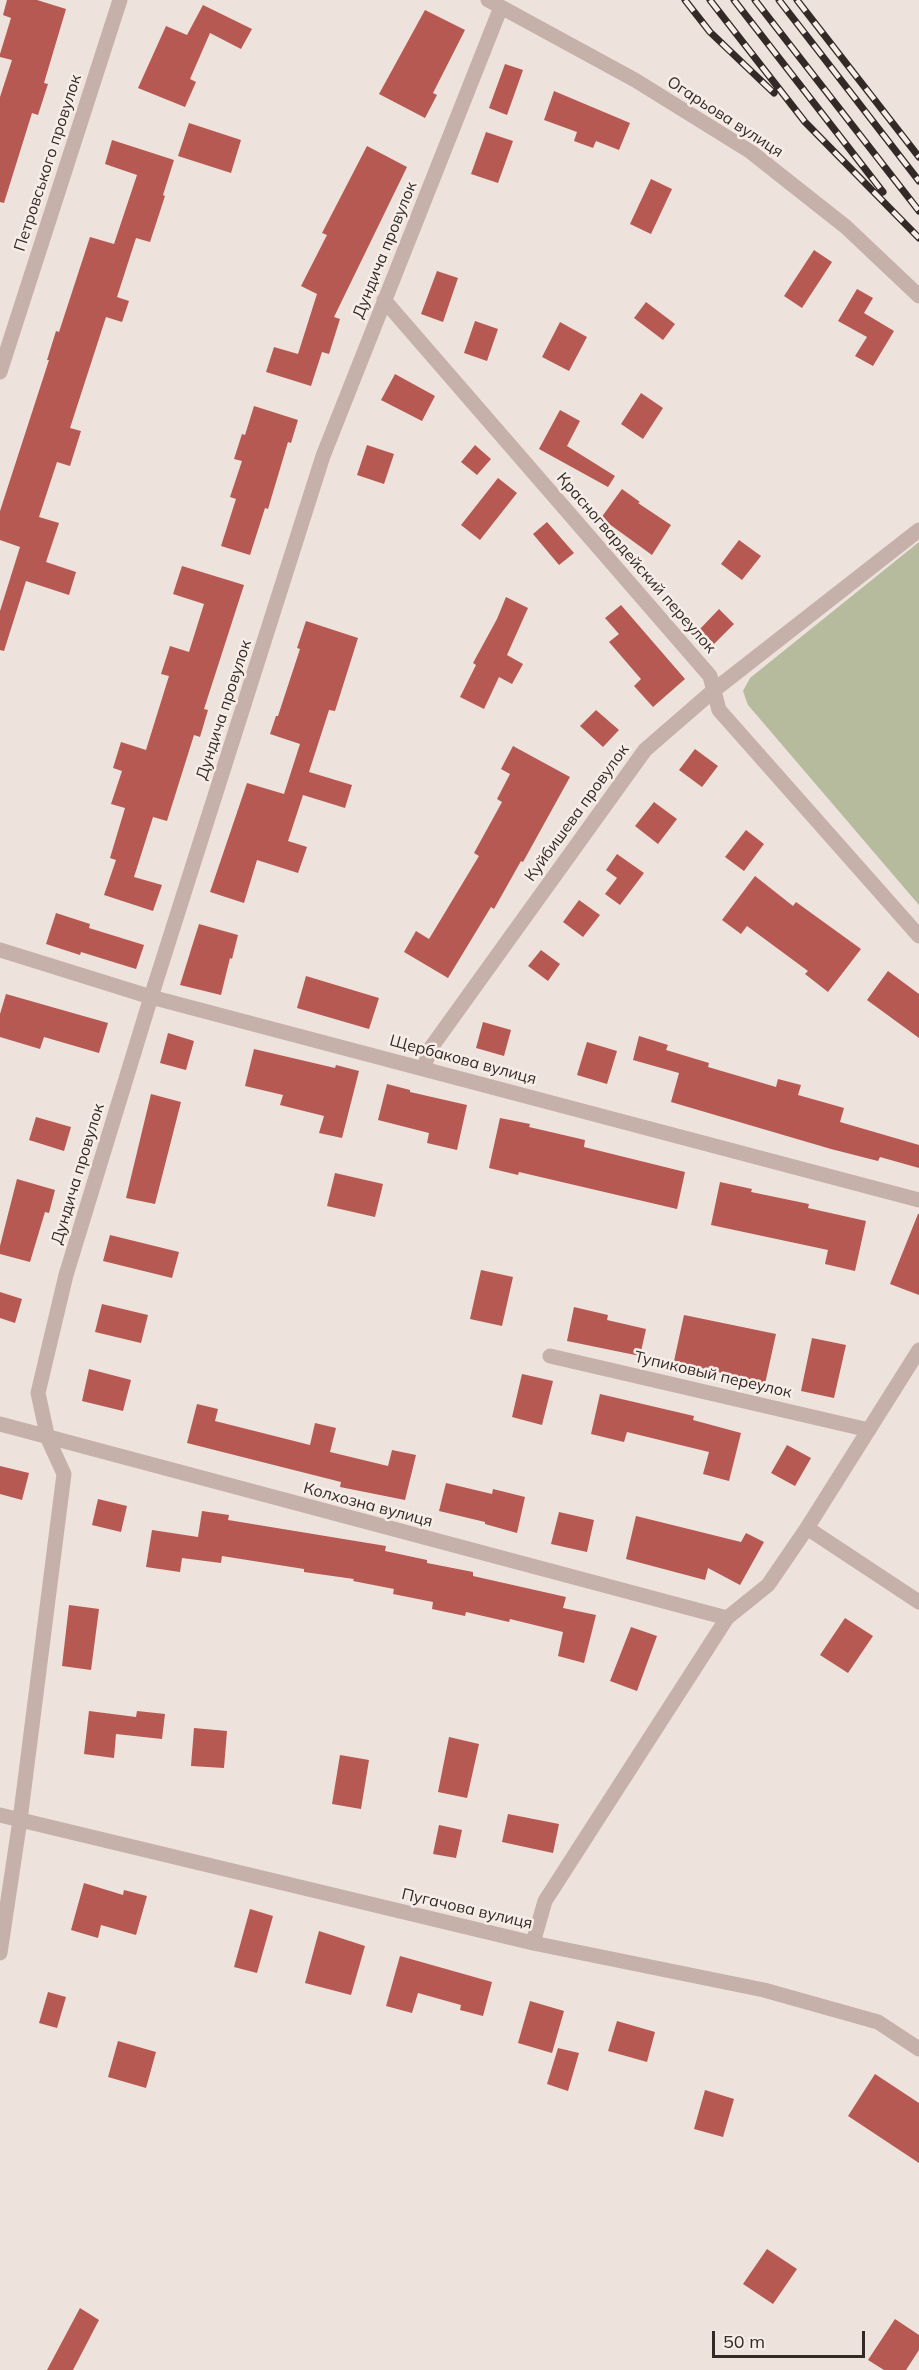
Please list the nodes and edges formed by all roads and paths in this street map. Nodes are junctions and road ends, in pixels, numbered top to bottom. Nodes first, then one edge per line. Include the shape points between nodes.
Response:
1 (120, 0) edge
2 (494, 4) edge
3 (919, 296) edge
4 (384, 300) junction
5 (0, 372) edge
6 (919, 530) edge
7 (713, 691) junction
8 (919, 936) edge
9 (0, 950) edge
10 (151, 997) junction
11 (424, 1068) junction
12 (919, 1200) edge
13 (919, 1350) edge
14 (550, 1356) dead end
15 (0, 1424) edge
16 (869, 1430) junction
17 (48, 1439) junction
18 (807, 1528) junction
19 (919, 1602) edge
20 (727, 1618) junction
21 (0, 1815) edge
22 (20, 1820) junction
23 (533, 1943) junction
24 (0, 1953) edge
25 (919, 2049) edge

1 - 5 street, Петровського провулок
2 - 3 street, Огарьова вулиця via 634,80 751,152 846,227
2 - 4 street, Дундича провулок
4 - 7 street, Красногвардейский переулок via 710,676
4 - 10 street, Дундича провулок via 323,456
6 - 7 street, Куйбишева провулок
7 - 8 street, Красногвардейский переулок via 719,710
7 - 11 street, Куйбишева провулок via 645,750 430,1049
9 - 10 street, Щербакова вулиця
10 - 11 street, Щербакова вулиця
10 - 17 street, Дундича провулок via 66,1275 38,1393
11 - 12 street, Щербакова вулиця
13 - 16 street
14 - 16 street, Тупиковый переулок
15 - 17 street, Колхозна вулиця
16 - 18 street
17 - 20 street, Колхозна вулиця
17 - 22 street, Дундича провулок via 64,1474
18 - 19 street
18 - 20 street via 768,1585
20 - 23 street via 545,1900
21 - 22 street, Пугачова вулиця
22 - 23 street, Пугачова вулиця
22 - 24 street, Дундича провулок
23 - 25 street, Пугачова вулиця via 775,1993 878,2022

